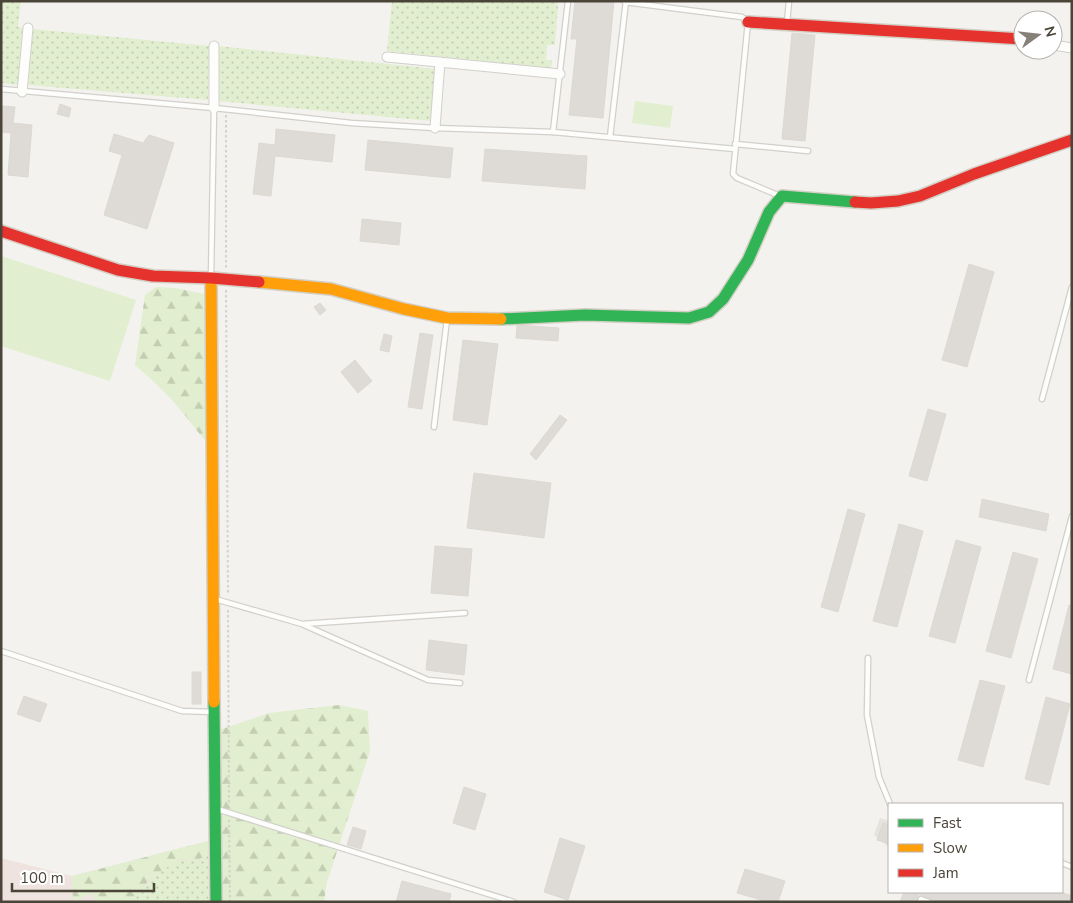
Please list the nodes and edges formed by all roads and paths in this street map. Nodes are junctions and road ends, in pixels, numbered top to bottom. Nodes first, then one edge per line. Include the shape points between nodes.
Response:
1 (568, 1) edge
2 (789, 1) edge
3 (626, 2) edge
4 (748, 22) junction
5 (787, 25) junction
6 (28, 28) dead end
7 (1013, 38) edge
8 (214, 46) dead end
9 (387, 57) dead end
10 (440, 62) junction
11 (560, 74) junction
12 (1, 89) edge
13 (22, 92) junction
14 (214, 108) junction
15 (226, 115) dead end
16 (435, 128) junction
17 (553, 132) junction
18 (610, 137) junction
19 (1072, 140) edge
20 (735, 146) junction
21 (808, 151) dead end
22 (782, 196) junction
23 (1, 231) edge
24 (211, 278) junction
25 (226, 279) junction
26 (1072, 287) edge
27 (448, 318) junction
28 (1042, 399) dead end
29 (434, 427) dead end
30 (1072, 516) edge
31 (214, 599) junction
32 (228, 603) junction
33 (465, 614) dead end
34 (302, 624) junction
35 (1, 651) edge
36 (868, 658) dead end
37 (1029, 680) dead end
38 (460, 682) dead end
39 (214, 712) junction
40 (890, 803) edge
41 (215, 808) junction
42 (229, 813) junction
43 (216, 902) edge
44 (230, 902) edge
45 (514, 902) edge
46 (920, 902) edge
47 (929, 902) edge

1 - 11 lane
2 - 5 lane
3 - 4 lane via 742,16
3 - 18 lane
4 - 5 street
4 - 20 lane
5 - 7 street
6 - 13 street
8 - 14 street
9 - 10 street
10 - 11 street
10 - 16 street
11 - 17 lane
12 - 13 lane
13 - 14 lane
14 - 16 lane via 351,123
14 - 24 lane
15 - 25 path
16 - 17 lane
17 - 18 lane
18 - 20 lane
19 - 22 street via 920,196 898,201 871,203
20 - 21 lane
20 - 22 lane via 733,174
22 - 27 street via 772,205 751,255 722,301 701,316
23 - 24 street via 118,270 153,276
24 - 25 street
24 - 31 street
25 - 27 street via 330,289 404,310
25 - 32 path
26 - 28 lane
27 - 29 lane
30 - 37 lane
31 - 32 lane
31 - 39 street
32 - 34 lane
32 - 42 path
33 - 34 lane
34 - 38 lane via 428,680
35 - 39 lane via 182,711
36 - 40 lane via 867,715 879,777
39 - 41 street
41 - 42 lane
41 - 43 street
42 - 44 path
42 - 45 lane
46 - 47 lane via 921,899

